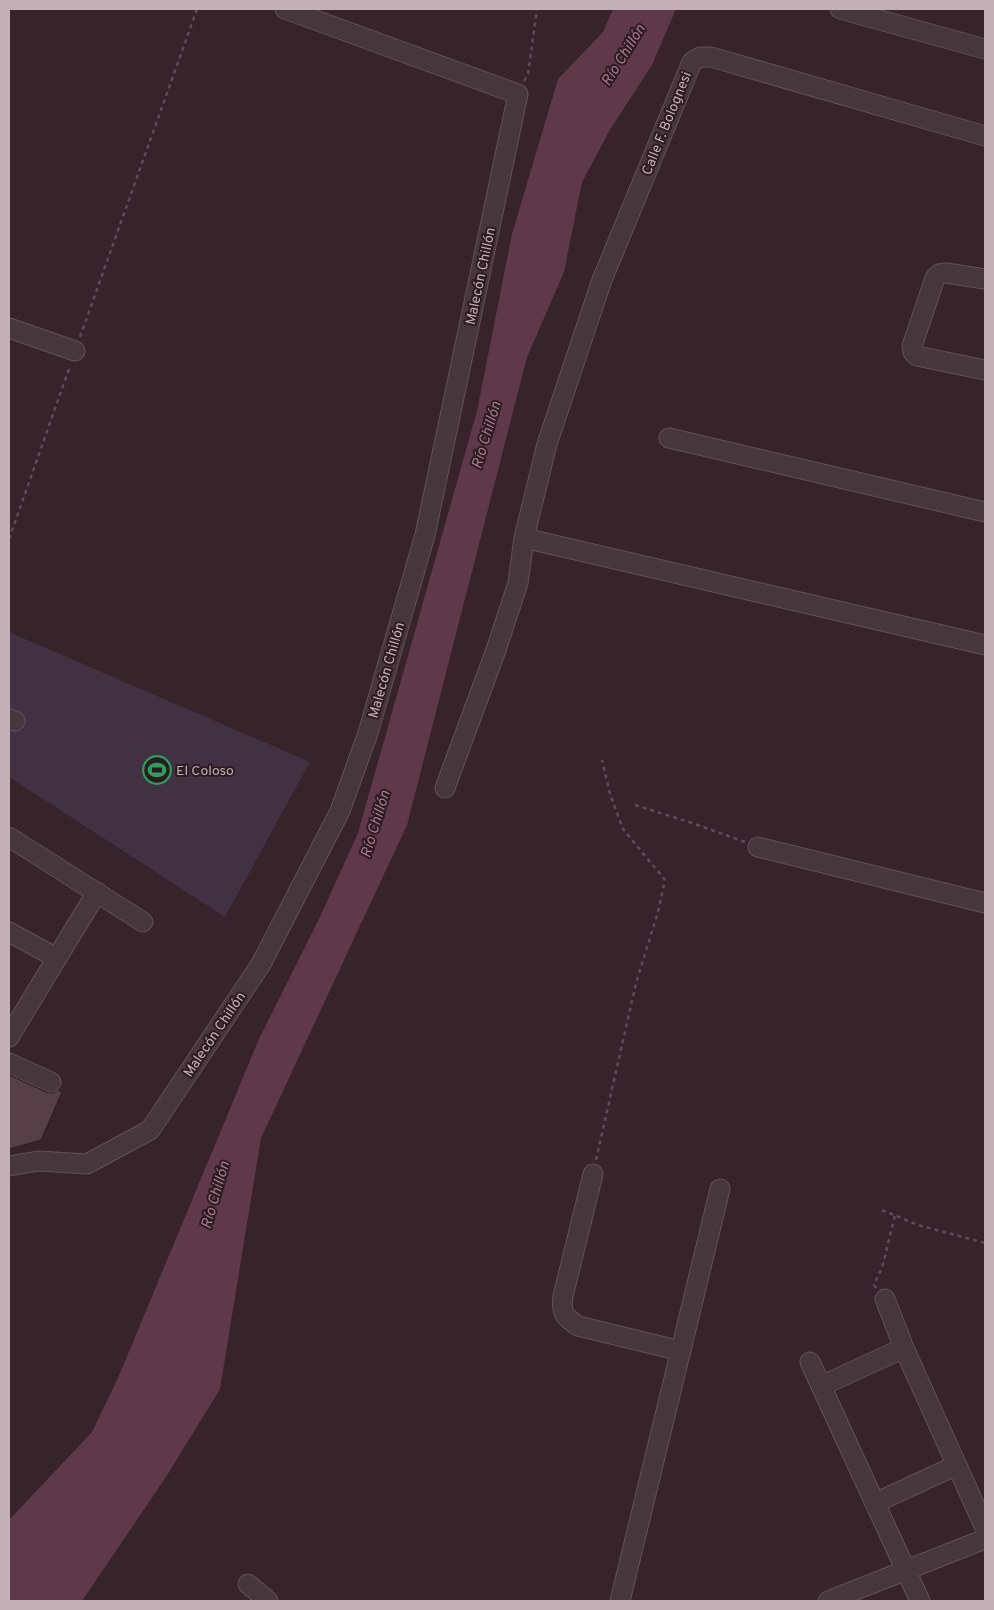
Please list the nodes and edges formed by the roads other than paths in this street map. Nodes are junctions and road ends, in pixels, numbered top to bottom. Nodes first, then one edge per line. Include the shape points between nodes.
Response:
1 (285, 9) edge
2 (840, 9) edge
3 (985, 49) edge
4 (985, 136) edge
5 (985, 278) edge
6 (9, 328) edge
7 (75, 351) road end
8 (985, 370) edge
9 (669, 438) dead end
10 (985, 512) edge
11 (524, 538) junction
12 (985, 646) edge
13 (445, 788) dead end
14 (9, 837) edge
15 (758, 847) road end
16 (96, 892) junction
17 (985, 903) edge
18 (142, 922) dead end
19 (9, 932) edge
20 (57, 958) junction
21 (9, 1037) edge
22 (9, 1064) edge
23 (51, 1082) dead end
24 (9, 1166) edge
25 (593, 1174) road end
26 (720, 1189) dead end
27 (885, 1300) road end
28 (904, 1348) junction
29 (681, 1351) junction
30 (810, 1362) dead end
31 (822, 1386) junction
32 (957, 1465) junction
33 (875, 1503) junction
34 (985, 1528) edge
35 (985, 1540) edge
36 (906, 1570) junction
37 (248, 1584) dead end
38 (268, 1601) edge
39 (620, 1601) edge
40 (828, 1601) edge
41 (920, 1601) edge

1 - 24 street, Malecón Chillón via 518,94 425,535 368,733 340,811 261,964 150,1130 87,1164 38,1161
2 - 3 street
4 - 11 street, Calle F. Bolognesi via 711,57 700,57 692,62 602,280 547,444
5 - 8 street via 939,274 912,346 918,356
6 - 7 street
9 - 10 street
11 - 12 street
11 - 13 street via 518,584
14 - 16 street
15 - 17 street
16 - 18 street
16 - 20 street
19 - 20 street
20 - 21 street
22 - 23 street
25 - 29 street via 563,1296 565,1317 578,1326
26 - 29 street
27 - 28 street
28 - 31 street
28 - 32 street
29 - 39 street
30 - 31 street
31 - 33 street
32 - 33 street
32 - 34 street
33 - 36 street
35 - 36 street
36 - 40 street
36 - 41 street
37 - 38 street

